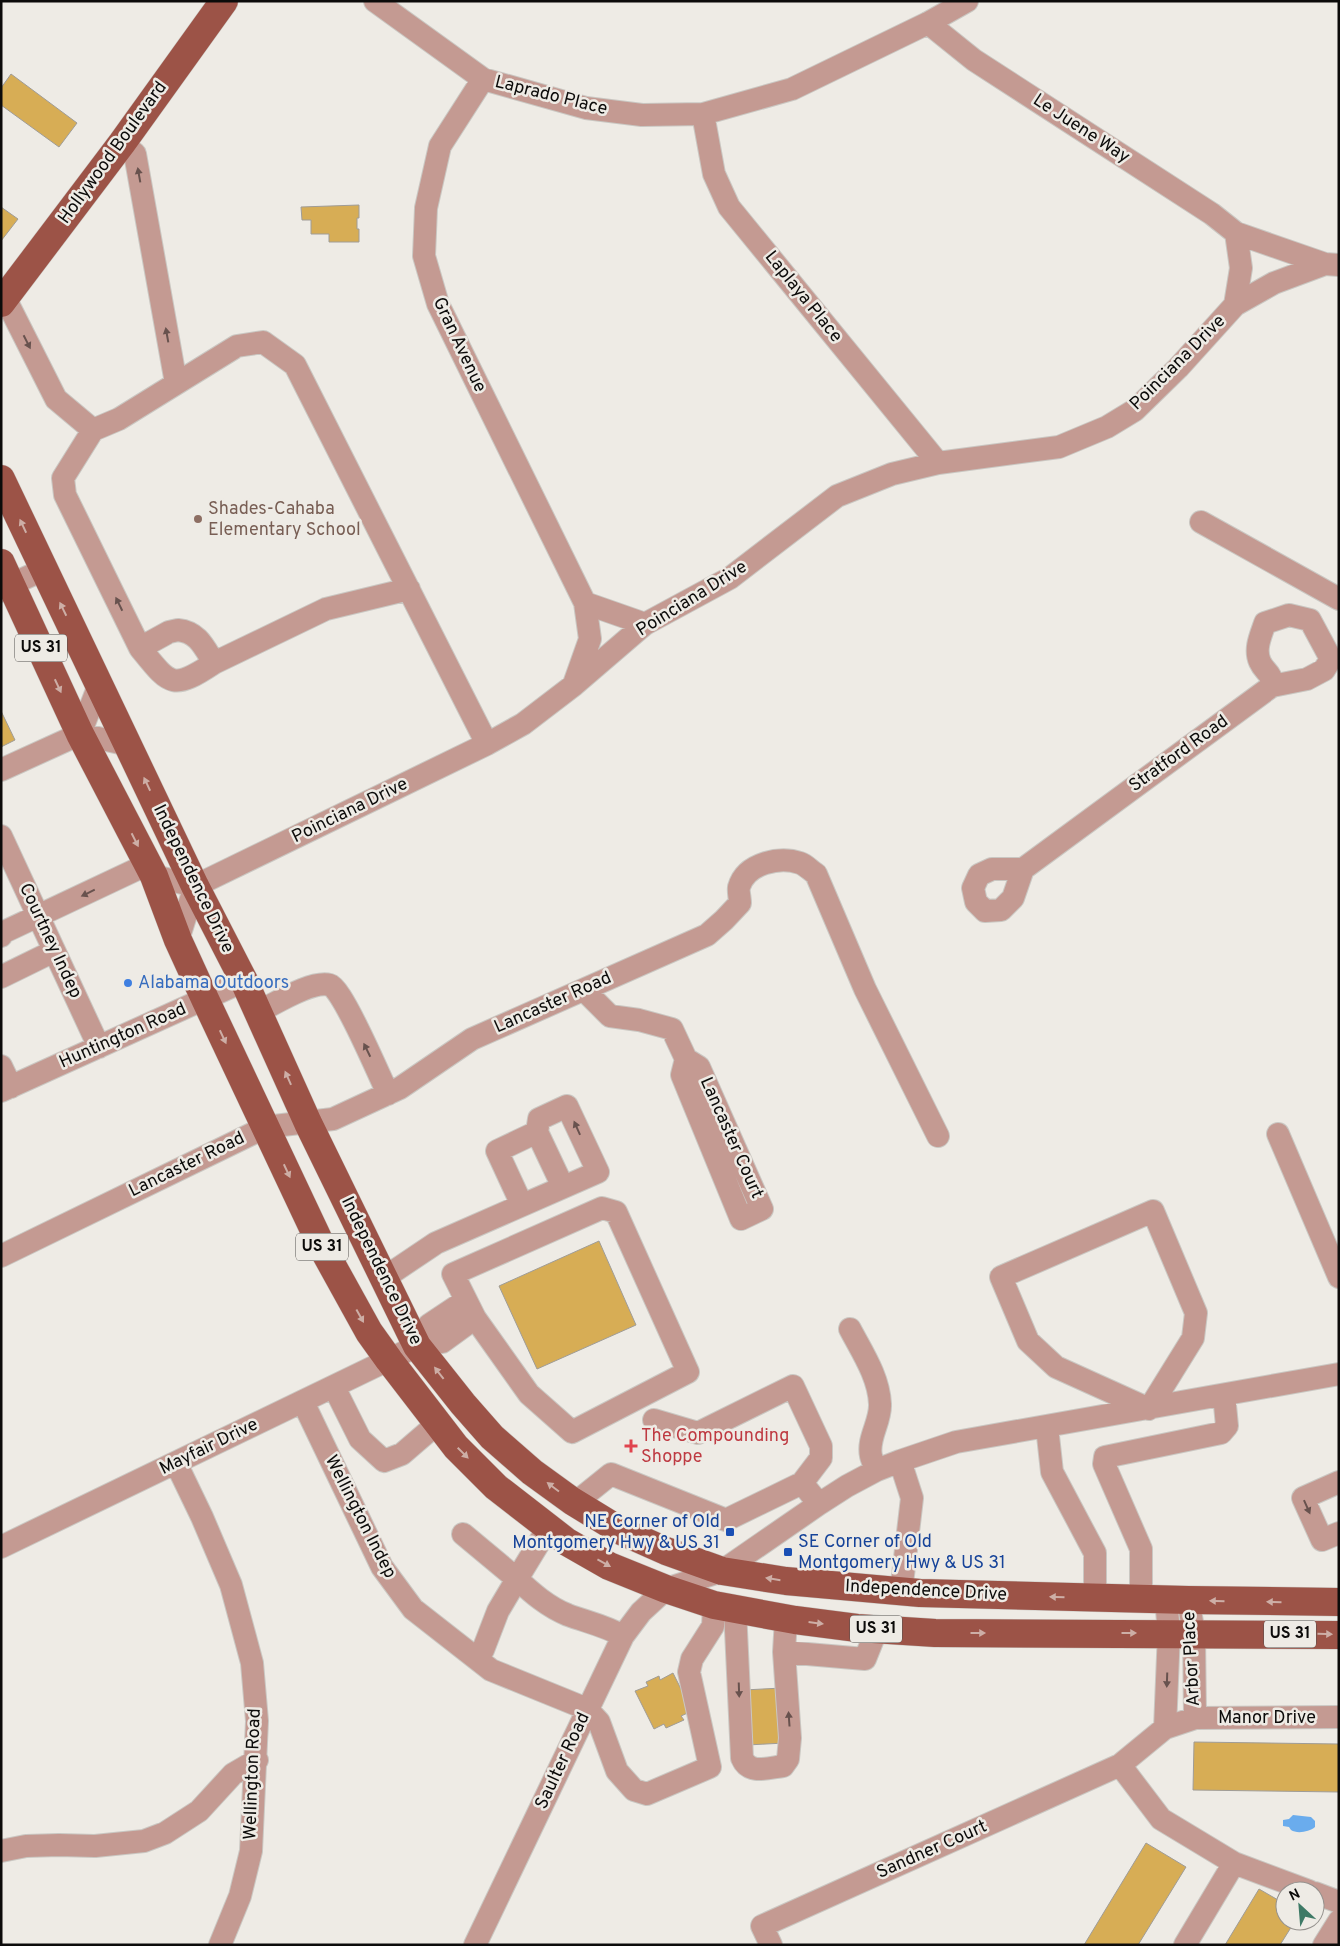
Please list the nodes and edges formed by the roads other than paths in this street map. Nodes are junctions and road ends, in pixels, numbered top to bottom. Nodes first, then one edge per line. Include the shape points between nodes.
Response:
1 (224, 1) edge
2 (375, 1) edge
3 (967, 1) edge
4 (928, 23) junction
5 (483, 79) junction
6 (703, 114) junction
7 (122, 143) junction
8 (1236, 233) junction
9 (1332, 265) edge
10 (4, 297) edge
11 (1235, 305) junction
12 (176, 383) junction
13 (93, 430) junction
14 (938, 463) junction
15 (1, 479) edge
16 (1201, 522) dead end
17 (44, 570) junction
18 (5, 579) edge
19 (409, 589) junction
20 (1339, 599) edge
21 (585, 603) junction
22 (645, 624) junction
23 (140, 648) junction
24 (1335, 660) edge
25 (214, 663) junction
26 (99, 685) junction
27 (574, 685) junction
28 (1272, 686) junction
29 (80, 734) junction
30 (487, 744) junction
31 (128, 745) junction
32 (1, 770) edge
33 (1, 836) edge
34 (1024, 869) dead end
35 (151, 870) junction
36 (196, 886) junction
37 (38, 916) junction
38 (1, 936) edge
39 (178, 940) junction
40 (54, 951) junction
41 (1, 977) edge
42 (244, 981) junction
43 (584, 990) junction
44 (205, 1000) junction
45 (258, 1012) junction
46 (99, 1047) junction
47 (1, 1066) edge
48 (6, 1089) edge
49 (388, 1094) junction
50 (308, 1123) junction
51 (266, 1127) junction
52 (537, 1132) junction
53 (717, 1132) dead end
54 (1278, 1134) dead end
55 (938, 1136) dead end
56 (563, 1187) junction
57 (522, 1205) junction
58 (1, 1256) edge
59 (1339, 1277) edge
60 (384, 1278) junction
61 (470, 1310) junction
62 (850, 1329) dead end
63 (417, 1346) junction
64 (389, 1360) junction
65 (1339, 1374) edge
66 (334, 1387) junction
67 (1224, 1396) junction
68 (303, 1402) junction
69 (1149, 1409) junction
70 (654, 1420) dead end
71 (438, 1423) junction
72 (1047, 1427) junction
73 (900, 1461) junction
74 (176, 1463) junction
75 (877, 1470) junction
76 (1339, 1482) edge
77 (802, 1483) junction
78 (575, 1503) junction
79 (819, 1504) junction
80 (548, 1528) junction
81 (1339, 1533) edge
82 (463, 1534) dead end
83 (1, 1547) edge
84 (722, 1571) junction
85 (516, 1579) junction
86 (666, 1589) junction
87 (901, 1592) junction
88 (1095, 1598) junction
89 (1165, 1600) junction
90 (1339, 1602) edge
91 (724, 1607) junction
92 (786, 1619) junction
93 (877, 1630) junction
94 (1182, 1633) junction
95 (1339, 1635) edge
96 (623, 1636) junction
97 (784, 1652) junction
98 (475, 1657) junction
99 (588, 1709) junction
100 (1339, 1717) edge
101 (1195, 1718) junction
102 (1165, 1728) junction
103 (257, 1760) junction
104 (1120, 1765) junction
105 (1, 1851) edge
106 (1234, 1863) junction
107 (1282, 1881) edge
108 (1325, 1897) edge
109 (1339, 1902) edge
110 (1339, 1921) edge
111 (220, 1945) edge
112 (476, 1945) edge
113 (771, 1945) edge
114 (1185, 1945) edge
115 (1324, 1945) edge

1 - 7 main road, Hollywood Boulevard
2 - 5 street, Laprado Place
3 - 4 street, Laprado Place
4 - 6 street, Laprado Place via 792,89
4 - 8 street, Le Juene Way via 974,60 1212,214
5 - 6 street, Laprado Place via 586,108 642,115
5 - 21 street, Gran Avenue via 440,146 426,208 424,256 438,304
6 - 14 street, Laplaya Place via 714,174 729,207
7 - 10 main road, Hollywood Boulevard
12 -> 7 street via 135,154
8 - 9 street, Poinciana Drive
8 - 11 street, Poinciana Drive via 1241,268
9 - 11 street, Poinciana Drive via 1274,283
10 -> 13 street via 56,399
11 - 14 street, Poinciana Drive via 1135,410 1107,427 1059,447
12 - 13 street via 119,419
12 - 19 street via 237,346 263,342 295,365
23 -> 13 street via 65,495 63,478
14 - 22 street, Poinciana Drive via 892,474 837,496 730,578
17 -> 15 main road, Independence Drive / US 31
16 - 20 street
17 - 18 street
26 -> 17 main road, Independence Drive / US 31
18 -> 29 main road, Independence Drive / US 31
19 - 25 street via 326,609
19 - 30 street
21 - 22 street
21 - 27 street, Gran Avenue via 590,639
22 - 27 street, Poinciana Drive
23 - 25 street via 162,674 177,681 192,677
23 - 25 street via 169,632 186,630 200,640
24 - 28 street, Stratford Road via 1307,679
24 - 28 street via 1310,620 1289,615 1265,623 1258,642 1260,662 1272,677
26 - 29 street
26 - 31 main road, Independence Drive / US 31
27 - 30 street, Poinciana Drive via 523,724
28 - 34 street, Stratford Road
29 - 31 street
29 - 32 street
29 -> 35 main road, Independence Drive / US 31
30 - 36 street, Poinciana Drive
36 -> 31 main road, Independence Drive / US 31
33 - 37 street, Courtney Indep
35 - 36 street
35 -> 37 street
35 - 39 main road, Independence Drive / US 31
36 - 39 street
36 - 42 main road, Independence Drive / US 31
37 - 38 street
37 - 40 street, Courtney Indep
39 - 44 main road, Independence Drive / US 31
40 - 41 street
40 - 46 street, Courtney Indep
42 - 44 street, Huntington Road
42 - 45 main road, Independence Drive / US 31
43 - 49 street, Lancaster Road via 472,1039
43 - 53 street, Lancaster Court via 610,1016 672,1029 686,1059 699,1067
43 - 55 street, Lancaster Road via 707,935 740,903 739,887 748,873 764,863 784,860 802,863 816,874 865,989
44 - 46 street, Huntington Road
44 -> 51 main road, Independence Drive / US 31
49 -> 45 street via 336,988 313,986
50 -> 45 main road, Independence Drive / US 31
46 - 48 street, Huntington Road
47 - 48 street
49 - 50 street, Lancaster Road via 333,1120
50 - 51 street, Lancaster Road
50 - 60 main road, Independence Drive / US 31
51 - 58 street, Lancaster Road
51 -> 64 main road, Independence Drive / US 31 via 322,1247 369,1332
52 - 56 street
56 -> 52 street via 598,1172 568,1106 539,1119
52 - 57 street via 497,1150
54 - 59 street
56 - 57 street
57 - 60 street via 436,1243
60 - 63 main road, Independence Drive / US 31
61 - 61 street via 528,1394 572,1432 688,1372 616,1212 602,1208 453,1274
61 - 63 street, Mayfair Drive via 442,1342
62 - 75 street via 880,1394 877,1427 871,1438 871,1456
63 - 64 street, Mayfair Drive
78 -> 63 main road, Independence Drive / US 31 via 492,1437
64 - 66 street, Mayfair Drive
64 - 71 main road, Independence Drive / US 31
65 - 67 street
66 - 68 street, Mayfair Drive
66 - 71 street via 360,1439 384,1461 402,1454
67 - 69 street
67 - 89 street via 1227,1426 1221,1433 1105,1457 1104,1464
68 - 74 street, Mayfair Drive
68 - 98 street, Wellington Indep via 382,1567 413,1609
69 - 69 street via 1193,1338 1196,1313 1153,1211 1001,1277 1028,1341 1056,1367
69 - 72 street
70 - 77 street via 698,1434 793,1386 821,1446 821,1458
71 -> 80 main road, Independence Drive / US 31 via 456,1447 496,1487
72 - 73 street via 956,1442
72 - 88 street via 1052,1472 1095,1553
73 - 75 street
73 - 87 street via 912,1498
74 - 83 street, Mayfair Drive
74 - 103 street, Wellington Road via 231,1585 252,1663 258,1721
75 - 79 street
76 -> 81 street via 1303,1498 1322,1540
77 - 78 street via 726,1520 611,1474
77 - 79 street
78 - 84 main road, Independence Drive / US 31 via 621,1531
79 - 84 street
80 - 85 street
80 -> 86 main road, Independence Drive / US 31 via 609,1566
82 - 85 street
84 - 86 street
87 -> 84 main road, Independence Drive / US 31
85 - 96 street via 557,1610 610,1628
85 - 98 street via 498,1611 483,1650
86 - 91 main road, Independence Drive / US 31
86 - 96 street, Saulter Road via 641,1612
88 -> 87 main road, Independence Drive / US 31
88 - 89 main road, Independence Drive / US 31
90 -> 89 main road, Independence Drive / US 31
89 - 94 street
91 - 92 main road, Independence Drive / US 31
91 -> 97 street via 742,1758 752,1769 783,1766 788,1759 790,1738
91 - 99 street via 692,1658 689,1672 710,1767 647,1794 634,1790 617,1771 599,1722
92 -> 93 main road, Independence Drive / US 31
92 - 97 street
93 -> 94 main road, Independence Drive / US 31
93 - 97 street via 865,1659
94 -> 95 main road, Independence Drive / US 31
94 - 101 street, Arbor Place
94 -> 102 street
96 - 99 street, Saulter Road
98 - 99 street, Wellington Indep via 491,1670
99 - 112 street, Saulter Road
100 - 101 street, Manor Drive
101 - 102 street, Arbor Place
102 - 104 street, Arbor Place
103 - 105 street via 232,1774 199,1811 165,1833 144,1841 94,1846 26,1846
103 - 111 street, Wellington Road via 251,1851 240,1896
104 - 106 street via 1161,1818
104 - 113 street, Sandner Court via 762,1926
106 - 107 street
106 - 114 street
108 - 109 street
110 - 115 street

